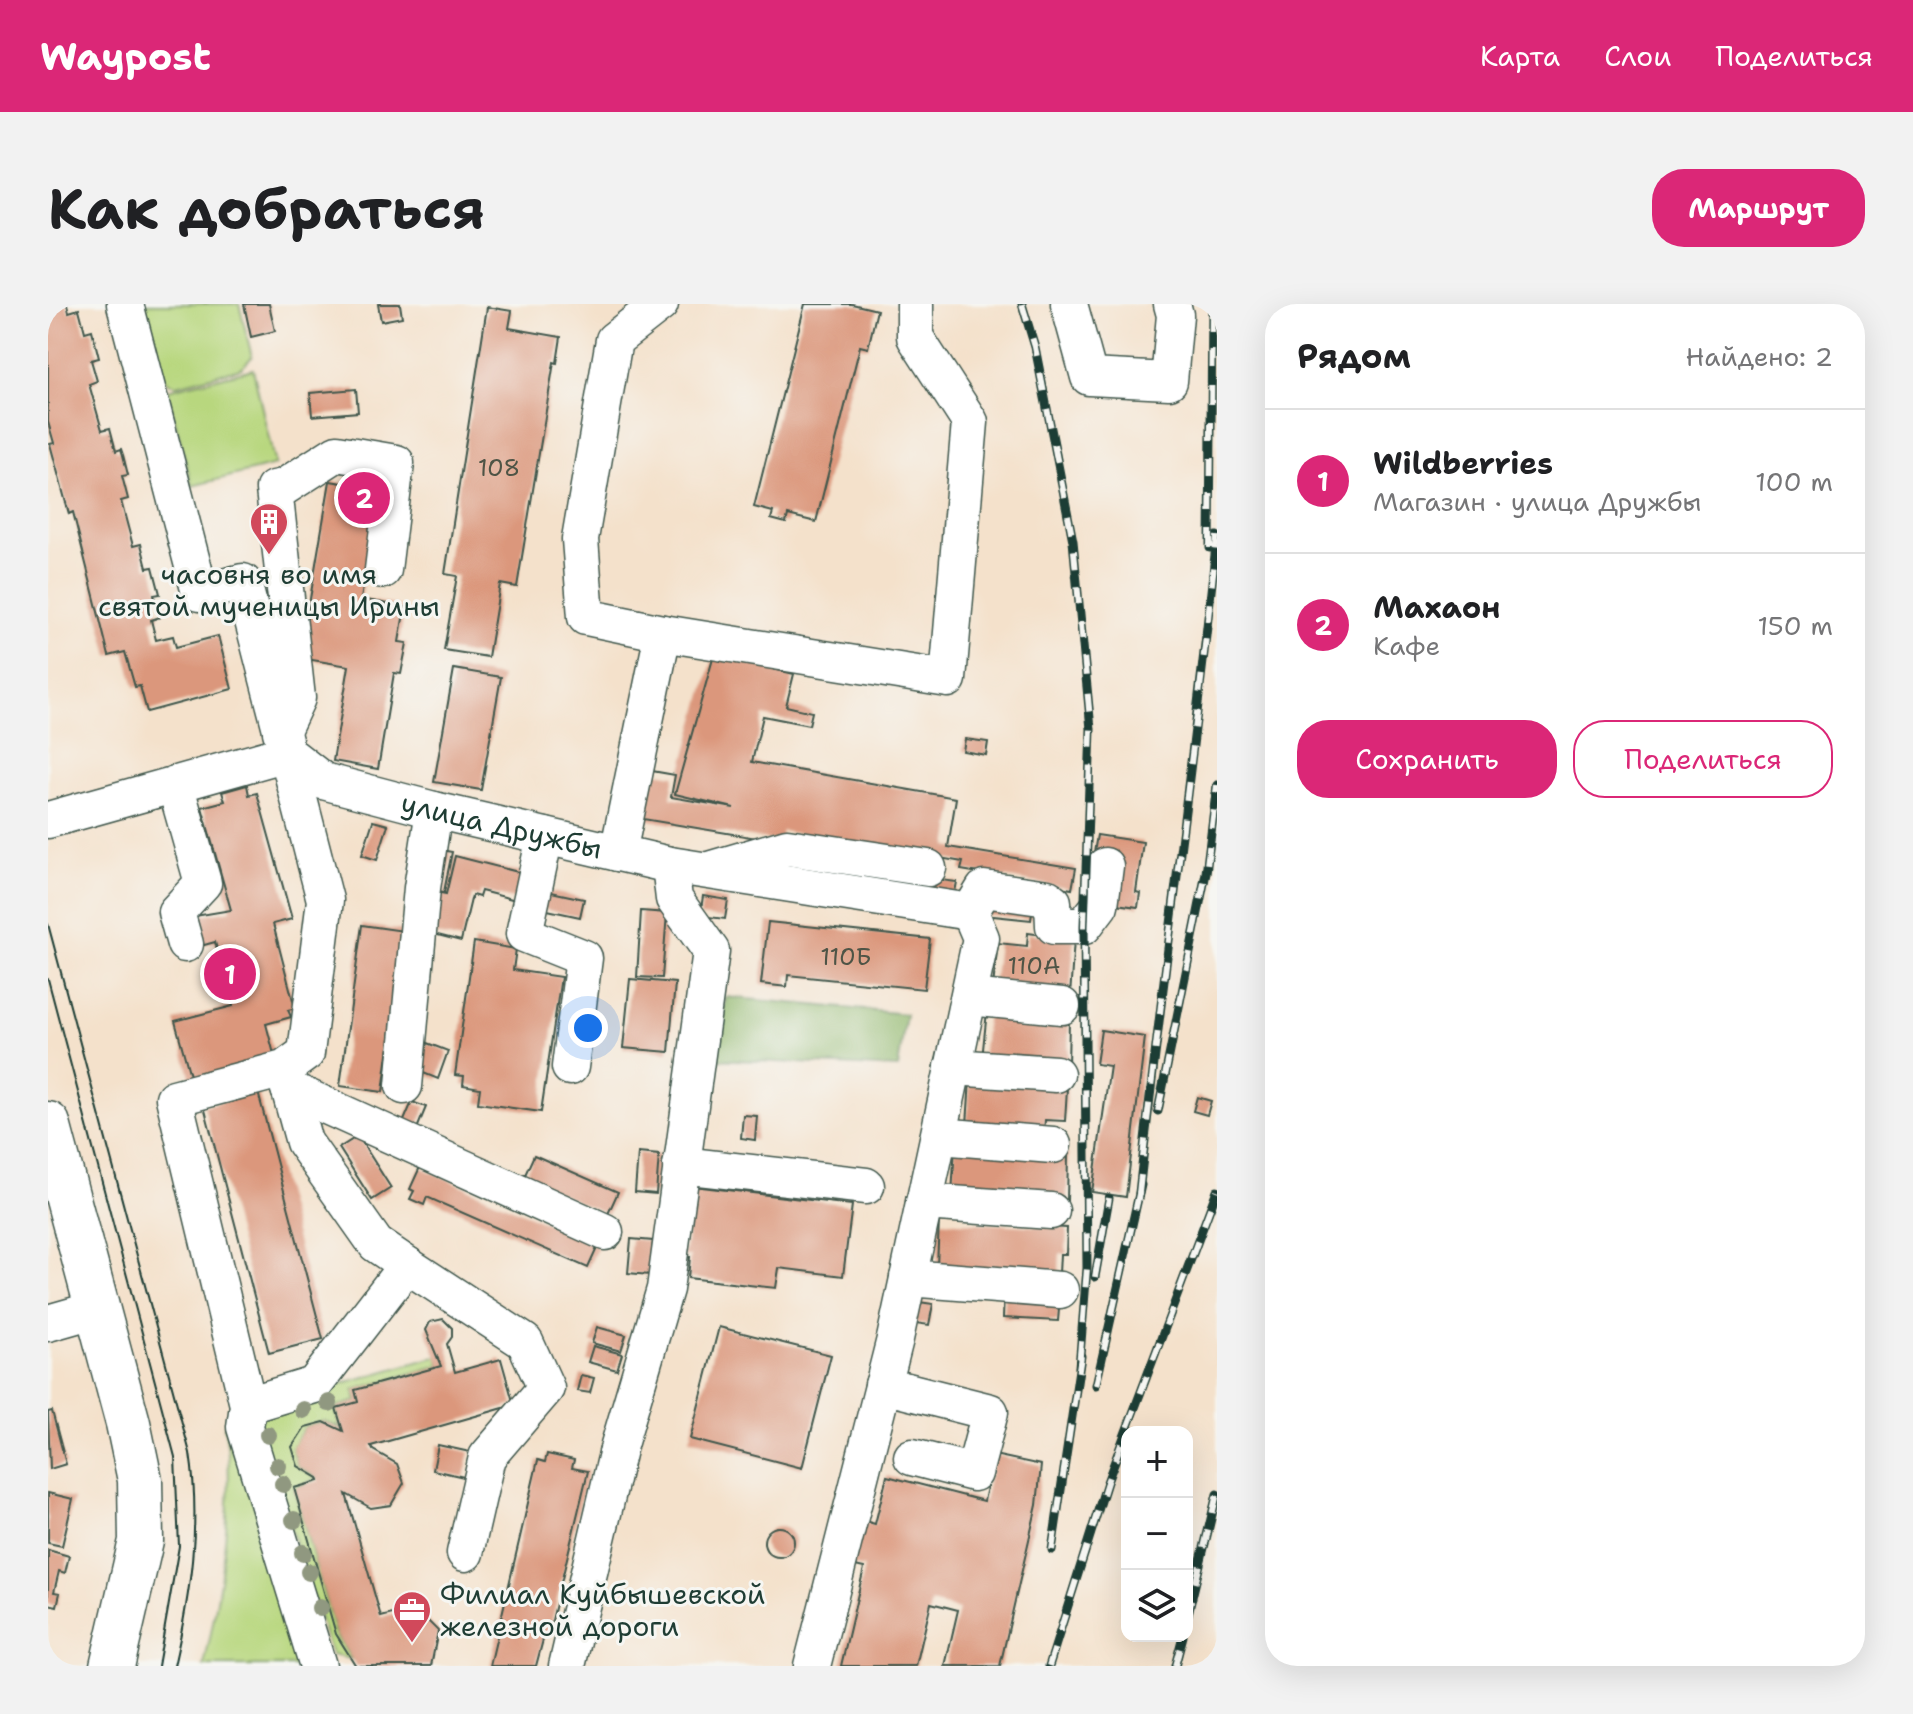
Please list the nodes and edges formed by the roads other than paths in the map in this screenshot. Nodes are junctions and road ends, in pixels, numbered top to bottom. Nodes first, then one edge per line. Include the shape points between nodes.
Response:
1 (125, 304) edge
2 (660, 304) edge
3 (915, 304) edge
4 (1069, 304) edge
5 (1172, 304) edge
6 (383, 570) dead end
7 (663, 633) junction
8 (284, 743) junction
9 (175, 784) junction
10 (434, 810) junction
11 (48, 820) edge
12 (545, 836) junction
13 (618, 853) junction
14 (670, 865) junction
15 (1105, 866) dead end
16 (928, 868) dead end
17 (706, 871) junction
18 (970, 912) junction
19 (185, 944) dead end
20 (969, 997) junction
21 (1062, 1006) dead end
22 (570, 1067) dead end
23 (953, 1067) junction
24 (1056, 1074) dead end
25 (286, 1079) junction
26 (404, 1086) dead end
27 (48, 1124) edge
28 (939, 1136) junction
29 (1053, 1145) dead end
30 (681, 1165) junction
31 (866, 1186) dead end
32 (924, 1202) junction
33 (1051, 1211) dead end
34 (605, 1232) dead end
35 (407, 1265) junction
36 (908, 1278) junction
37 (1060, 1290) dead end
38 (97, 1309) junction
39 (48, 1323) edge
40 (883, 1385) junction
41 (248, 1405) junction
42 (912, 1457) dead end
43 (465, 1553) dead end
44 (112, 1666) edge
45 (318, 1666) edge
46 (567, 1666) edge
47 (812, 1666) edge

1 - 8 street via 200,593 243,582
2 - 7 street via 614,340 580,539 586,617
3 - 7 street via 915,337 970,422 948,679
4 - 5 street via 1089,377 1169,381
6 - 8 street via 396,463 337,453 284,487 261,492 297,698
7 - 13 street
8 - 9 street
8 - 10 street, улица Дружбы via 323,781
8 - 25 street via 325,900 306,1053
9 - 11 street
9 - 19 street via 203,883 176,912
10 - 12 street, улица Дружбы
10 - 26 street
12 - 13 street, улица Дружбы
12 - 22 street via 524,934 584,958
13 - 14 street, улица Дружбы
14 - 17 street, улица Дружбы
14 - 30 street via 674,899 711,951
15 - 18 street via 1100,905 1084,926 1054,926 1053,902 1048,898 984,889
16 - 17 street via 787,847
17 - 18 street, улица Дружбы
18 - 20 street via 981,938
20 - 21 street
20 - 23 street
23 - 24 street
23 - 28 street
25 - 34 street
25 - 35 street via 304,1142 376,1244
25 - 41 street via 174,1098
27 - 38 main road
28 - 29 street
28 - 32 street
30 - 31 street
30 - 46 street via 665,1289 619,1445
32 - 33 street
32 - 36 street
35 - 41 street via 314,1385
35 - 43 street via 525,1342 546,1388 487,1457
36 - 37 street
36 - 40 street
38 - 39 street
38 - 44 main road via 140,1480 141,1541
40 - 42 street via 990,1412 974,1473
40 - 47 street
41 - 45 street via 245,1427

